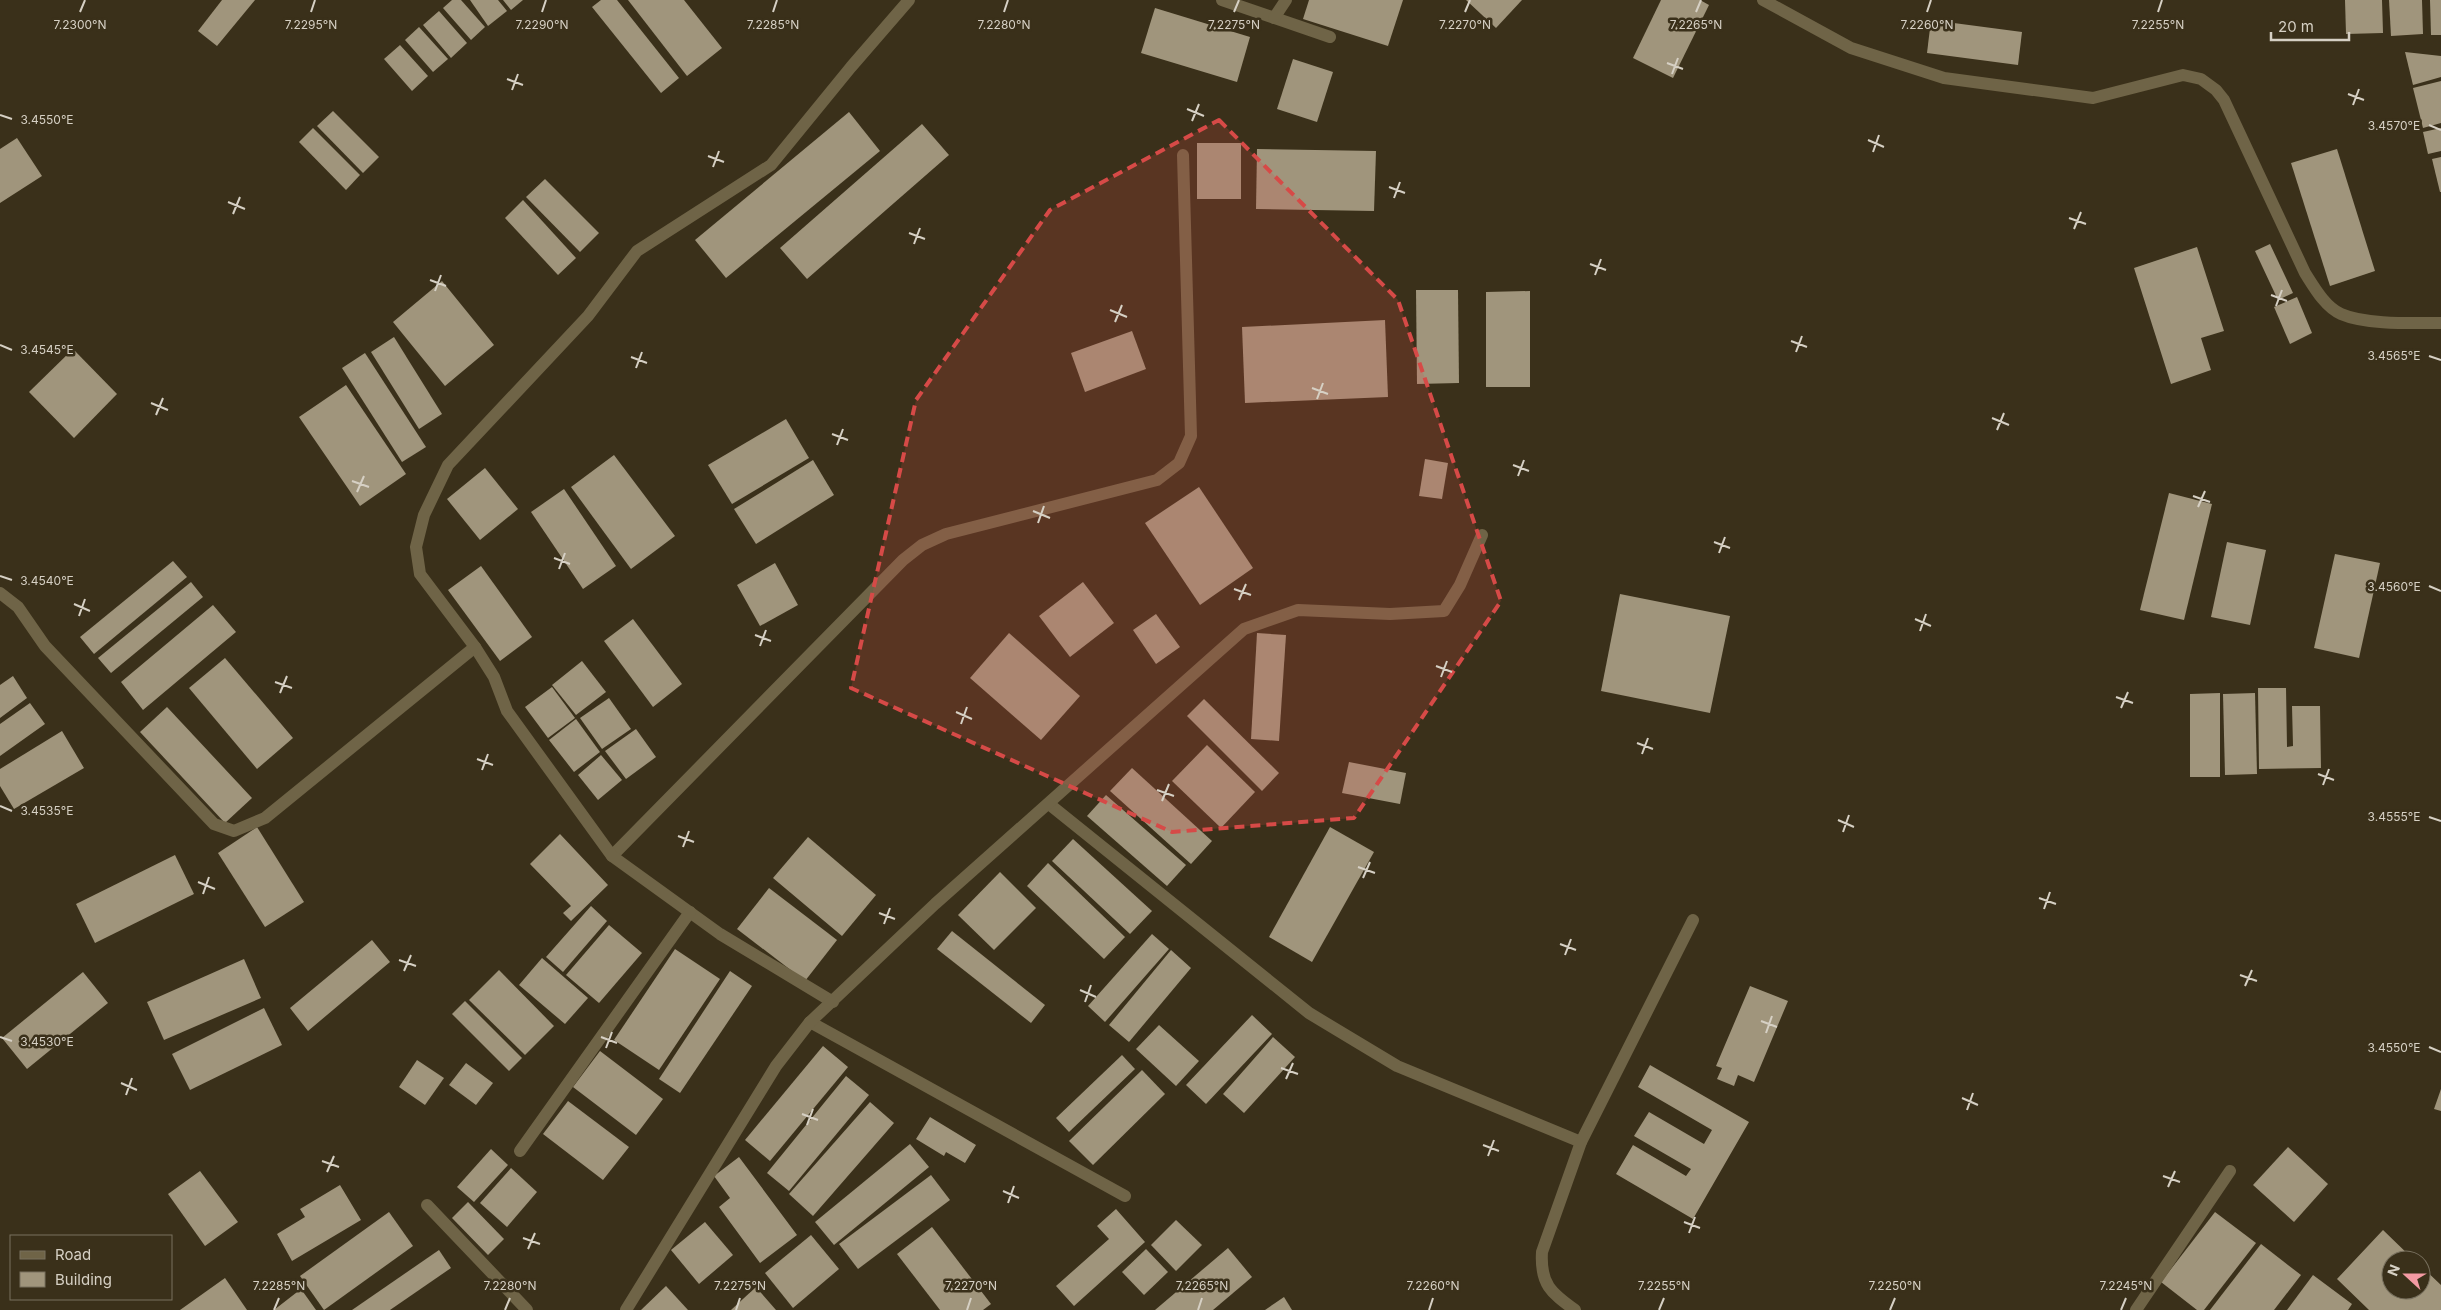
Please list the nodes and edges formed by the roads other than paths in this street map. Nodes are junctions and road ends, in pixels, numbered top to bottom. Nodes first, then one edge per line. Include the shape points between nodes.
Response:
1 (909, 0) edge
2 (1222, 0) edge
3 (1286, 0) edge
4 (1763, 0) edge
5 (1274, 18) junction
6 (1330, 37) dead end
7 (1183, 155) dead end
8 (2441, 323) edge
9 (1482, 535) dead end
10 (0, 593) edge
11 (475, 647) junction
12 (1049, 804) junction
13 (612, 856) junction
14 (690, 912) junction
15 (1693, 920) dead end
16 (834, 1002) junction
17 (810, 1022) junction
18 (1581, 1142) junction
19 (520, 1151) dead end
20 (2230, 1171) dead end
21 (1125, 1196) dead end
22 (427, 1205) dead end
23 (527, 1310) edge
24 (626, 1310) edge
25 (1575, 1310) edge
26 (2136, 1310) edge

1 - 11 street via 772,165 637,251 588,316 448,465 424,516 416,547 420,574
2 - 5 street
3 - 5 street
4 - 8 street via 1851,48 1944,78 2093,98 2183,75 2201,79 2224,100 2305,274 2321,298 2340,314 2384,323
5 - 6 street
7 - 13 street via 1190,436 1179,463 1157,480 946,534 922,545 896,567
9 - 12 street via 1444,612 1390,614 1298,610 1244,629
10 - 11 street via 18,608 45,646 214,824 234,831 265,818
11 - 13 street via 494,677 507,711
12 - 16 street via 935,904
12 - 18 street via 1309,1013 1398,1066
13 - 14 street
14 - 16 street via 720,934
14 - 19 street
15 - 18 street
16 - 17 street
17 - 21 street
17 - 24 street via 776,1066
18 - 25 street via 1542,1252 1541,1268 1554,1295
20 - 26 street
22 - 23 street

